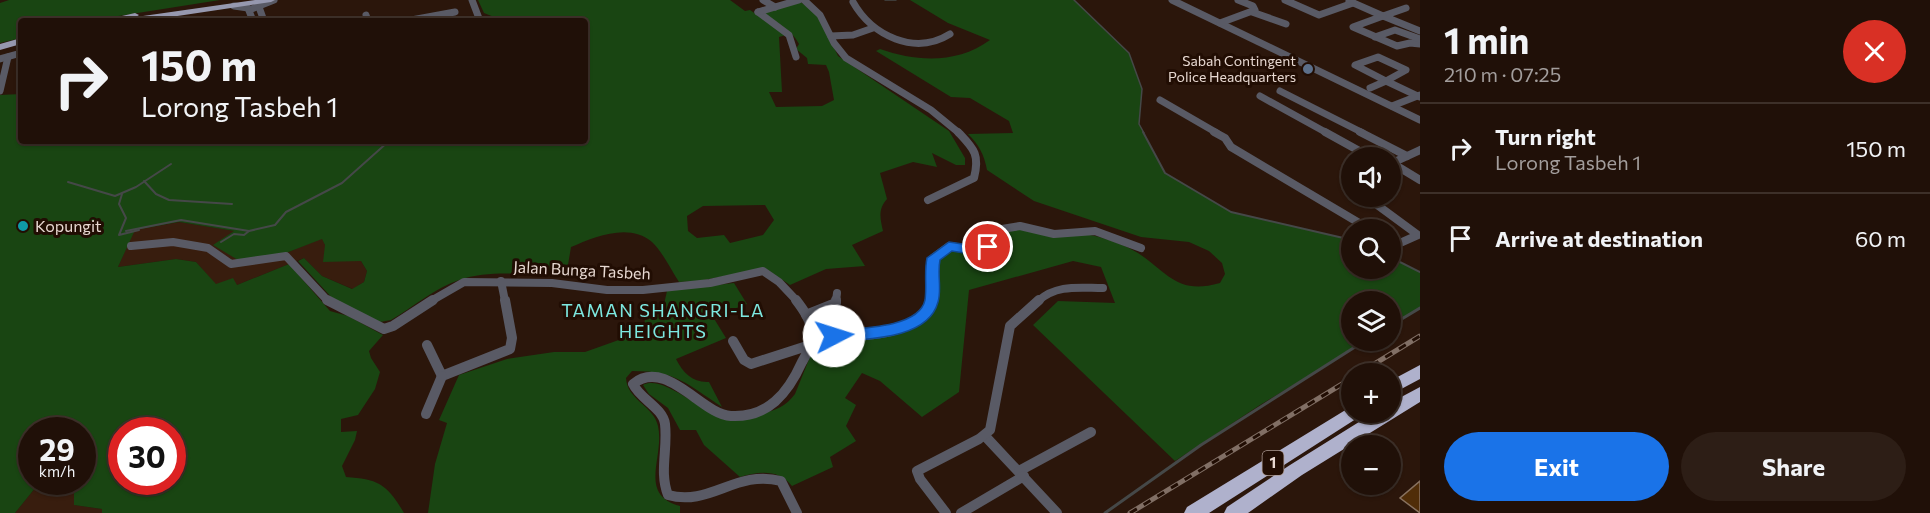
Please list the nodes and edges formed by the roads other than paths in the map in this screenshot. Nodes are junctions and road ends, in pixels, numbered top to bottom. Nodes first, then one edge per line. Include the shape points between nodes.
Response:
1 (242, 0) edge
2 (273, 0) edge
3 (472, 0) edge
4 (763, 0) edge
5 (799, 0) edge
6 (804, 0) edge
7 (1172, 0) edge
8 (1238, 0) edge
9 (1285, 0) edge
10 (1346, 0) edge
11 (853, 2) dead end
12 (1353, 3) junction
13 (234, 6) junction
14 (259, 7) junction
15 (775, 7) junction
16 (1406, 8) dead end
17 (249, 10) junction
18 (455, 12) dead end
19 (1252, 12) junction
20 (1383, 16) junction
21 (124, 18) edge
22 (148, 18) edge
23 (252, 18) edge
24 (262, 18) edge
25 (422, 18) edge
26 (479, 18) edge
27 (1220, 23) junction
28 (1286, 24) dead end
29 (873, 28) junction
30 (1420, 31) edge
31 (950, 34) dead end
32 (831, 36) junction
33 (1375, 37) junction
34 (18, 42) edge
35 (1420, 42) edge
36 (0, 47) edge
37 (18, 47) edge
38 (4, 54) edge
39 (796, 57) dead end
40 (0, 59) edge
41 (1386, 81) junction
42 (1370, 88) dead end
43 (0, 91) edge
44 (1280, 91) dead end
45 (1260, 96) dead end
46 (1420, 96) edge
47 (1160, 100) dead end
48 (1392, 106) junction
49 (1420, 120) edge
50 (1352, 147) edge
51 (1420, 150) edge
52 (1407, 156) junction
53 (1401, 159) edge
54 (1401, 170) edge
55 (1420, 180) edge
56 (928, 200) dead end
57 (1380, 207) edge
58 (1353, 219) edge
59 (1396, 219) edge
60 (1401, 222) edge
61 (1401, 243) edge
62 (131, 246) dead end
63 (1141, 248) dead end
64 (501, 281) junction
65 (1102, 288) dead end
66 (837, 293) dead end
67 (807, 315) junction
68 (733, 341) dead end
69 (811, 341) junction
70 (427, 345) dead end
71 (1420, 371) edge
72 (442, 376) junction
73 (1401, 382) edge
74 (1420, 394) edge
75 (1401, 405) edge
76 (426, 414) dead end
77 (1341, 420) edge
78 (1372, 423) edge
79 (1091, 432) dead end
80 (985, 436) junction
81 (1021, 474) junction
82 (797, 513) edge
83 (946, 513) edge
84 (961, 513) edge
85 (1057, 513) edge
86 (1193, 513) edge
87 (1233, 513) edge

1 - 21 main road
2 - 13 main road
2 - 14 street
3 - 26 street
4 - 15 street
5 - 15 street
6 - 32 street via 822,15
7 - 27 street
8 - 19 street via 1253,6
9 - 12 street via 1319,15
10 - 12 street
11 - 29 street via 861,19
12 - 20 street
13 - 17 street
13 - 22 main road
14 - 17 street
14 - 24 street
15 - 39 street via 758,12 789,35
16 - 20 street
17 - 23 street
18 - 25 street
19 - 27 street
19 - 28 street
20 - 30 street
20 - 33 street via 1353,27
27 - 48 street
29 - 31 street via 917,43 936,42
29 - 32 street
32 - 56 street via 846,58 951,124 973,148 980,163 974,178
33 - 35 street via 1399,46
33 - 35 street via 1395,30
34 - 36 main road
37 - 38 main road
38 - 40 street
38 - 43 street
41 - 41 street via 1406,70 1378,57 1355,64
41 - 42 street
41 - 46 street
44 - 52 street
45 - 50 street
46 - 48 street
47 - 58 street
48 - 49 street
51 - 52 street
52 - 53 street
54 - 55 street
57 - 59 street
60 - 61 street via 1418,235
62 - 64 street, Jalan Bunga Tasbeh via 173,242 214,250 231,264 286,256 330,303 384,329 464,282
63 - 69 street via 1095,231 1064,234 1010,227 997,233 982,250 949,246 933,258 929,308 910,325
64 - 67 street, Jalan Bunga Tasbeh via 643,290 710,283 763,271 785,287
64 - 72 street via 512,346
65 - 80 street via 1060,288 1048,292 1010,326 992,424
66 - 67 street via 836,303
67 - 69 street, Jalan Bunga Tasbeh
68 - 69 street via 744,360 751,364
69 - 82 street via 783,399 737,416 719,413 666,379 643,377 633,384 665,423 663,482 668,495 684,501 762,476 780,481
70 - 72 street
71 - 73 highway
72 - 76 street
74 - 75 highway, 1
77 - 86 highway, 1
78 - 87 highway, 1
79 - 81 street
80 - 81 street
80 - 83 street via 917,471
81 - 84 street
81 - 85 street

